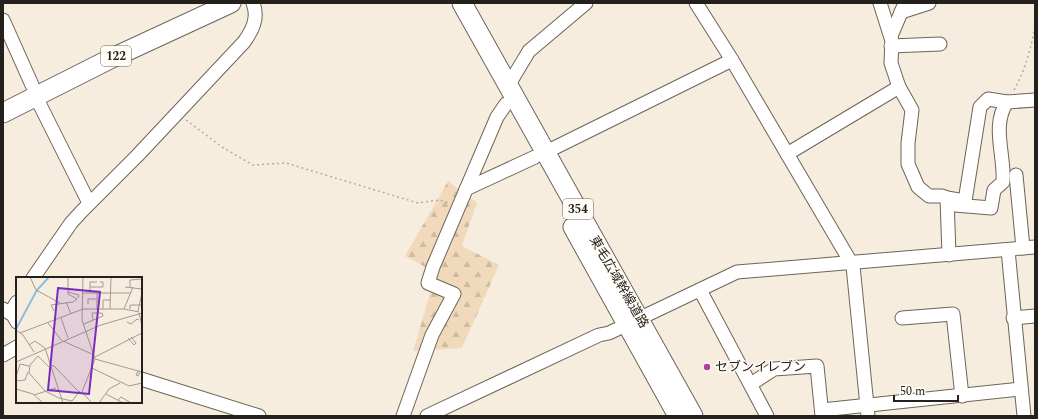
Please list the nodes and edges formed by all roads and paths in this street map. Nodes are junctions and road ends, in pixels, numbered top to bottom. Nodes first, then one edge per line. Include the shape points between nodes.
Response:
1 (202, 3) edge
2 (232, 3) edge
3 (253, 3) edge
4 (448, 3) edge
5 (462, 3) edge
6 (586, 3) edge
7 (696, 3) edge
8 (880, 3) edge
9 (929, 3) edge
10 (903, 8) edge
11 (3, 20) edge
12 (1035, 26) edge
13 (891, 41) junction
14 (940, 44) dead end
15 (732, 60) junction
16 (899, 87) junction
17 (34, 91) junction
18 (507, 95) junction
19 (3, 99) edge
20 (1035, 100) edge
21 (1007, 102) junction
22 (3, 113) edge
23 (178, 113) junction
24 (787, 154) junction
25 (540, 155) junction
26 (1016, 175) dead end
27 (466, 189) junction
28 (947, 201) junction
29 (89, 203) junction
30 (459, 205) junction
31 (1029, 247) edge
32 (1008, 250) junction
33 (949, 255) junction
34 (851, 263) junction
35 (34, 277) edge
36 (700, 290) junction
37 (16, 304) edge
38 (10, 315) edge
39 (1035, 316) edge
40 (902, 318) dead end
41 (1014, 318) junction
42 (633, 321) junction
43 (142, 379) edge
44 (751, 384) junction
45 (1021, 389) junction
46 (962, 396) junction
47 (868, 411) edge
48 (822, 413) edge
49 (259, 416) edge
50 (403, 416) edge
51 (427, 416) edge
52 (678, 416) edge
53 (693, 416) edge
54 (767, 416) edge
55 (1024, 416) edge

1 - 17 highway, 122 via 108,46
2 - 17 highway, 122
3 - 23 street via 255,18 249,35
4 - 18 highway, 東毛広域幹線道路 / 354
5 - 18 highway, 東毛広域幹線道路 / 354
6 - 18 street via 529,51
7 - 15 street
8 - 13 street
9 - 10 street
10 - 13 street
11 - 17 street
12 - 21 path via 1032,48 1021,78
13 - 14 street
13 - 16 street via 891,64
15 - 24 street
15 - 25 street
16 - 24 street
16 - 28 street via 912,110 908,164 918,187 929,196 942,196
17 - 19 highway, 122
17 - 22 highway, 122
17 - 29 street
18 - 25 highway, 東毛広域幹線道路 / 354
18 - 27 street
20 - 21 street
21 - 28 street via 988,99 980,107 965,201
21 - 28 street via 1002,111 998,140 1004,168 1003,182 994,190 991,208
23 - 29 street
23 - 30 path via 209,138 253,165 286,163 418,203 439,200
24 - 34 street
25 - 27 street
25 - 42 highway, 東毛広域幹線道路 / 354
26 - 31 street
27 - 30 street
28 - 33 street
29 - 35 street via 71,223
30 - 50 street via 428,283 454,294 432,335
31 - 32 street
32 - 33 street
32 - 41 street
33 - 34 street
34 - 36 street via 737,272
34 - 47 street
36 - 42 street
36 - 44 street
37 - 38 street
39 - 41 street
40 - 46 street via 953,314
41 - 45 street
42 - 51 street
42 - 52 highway, 東毛広域幹線道路 / 354
42 - 53 highway, 東毛広域幹線道路 / 354
43 - 49 street
44 - 48 street via 774,369 816,366
44 - 54 street
45 - 46 street
45 - 55 street
46 - 47 street
47 - 48 street

